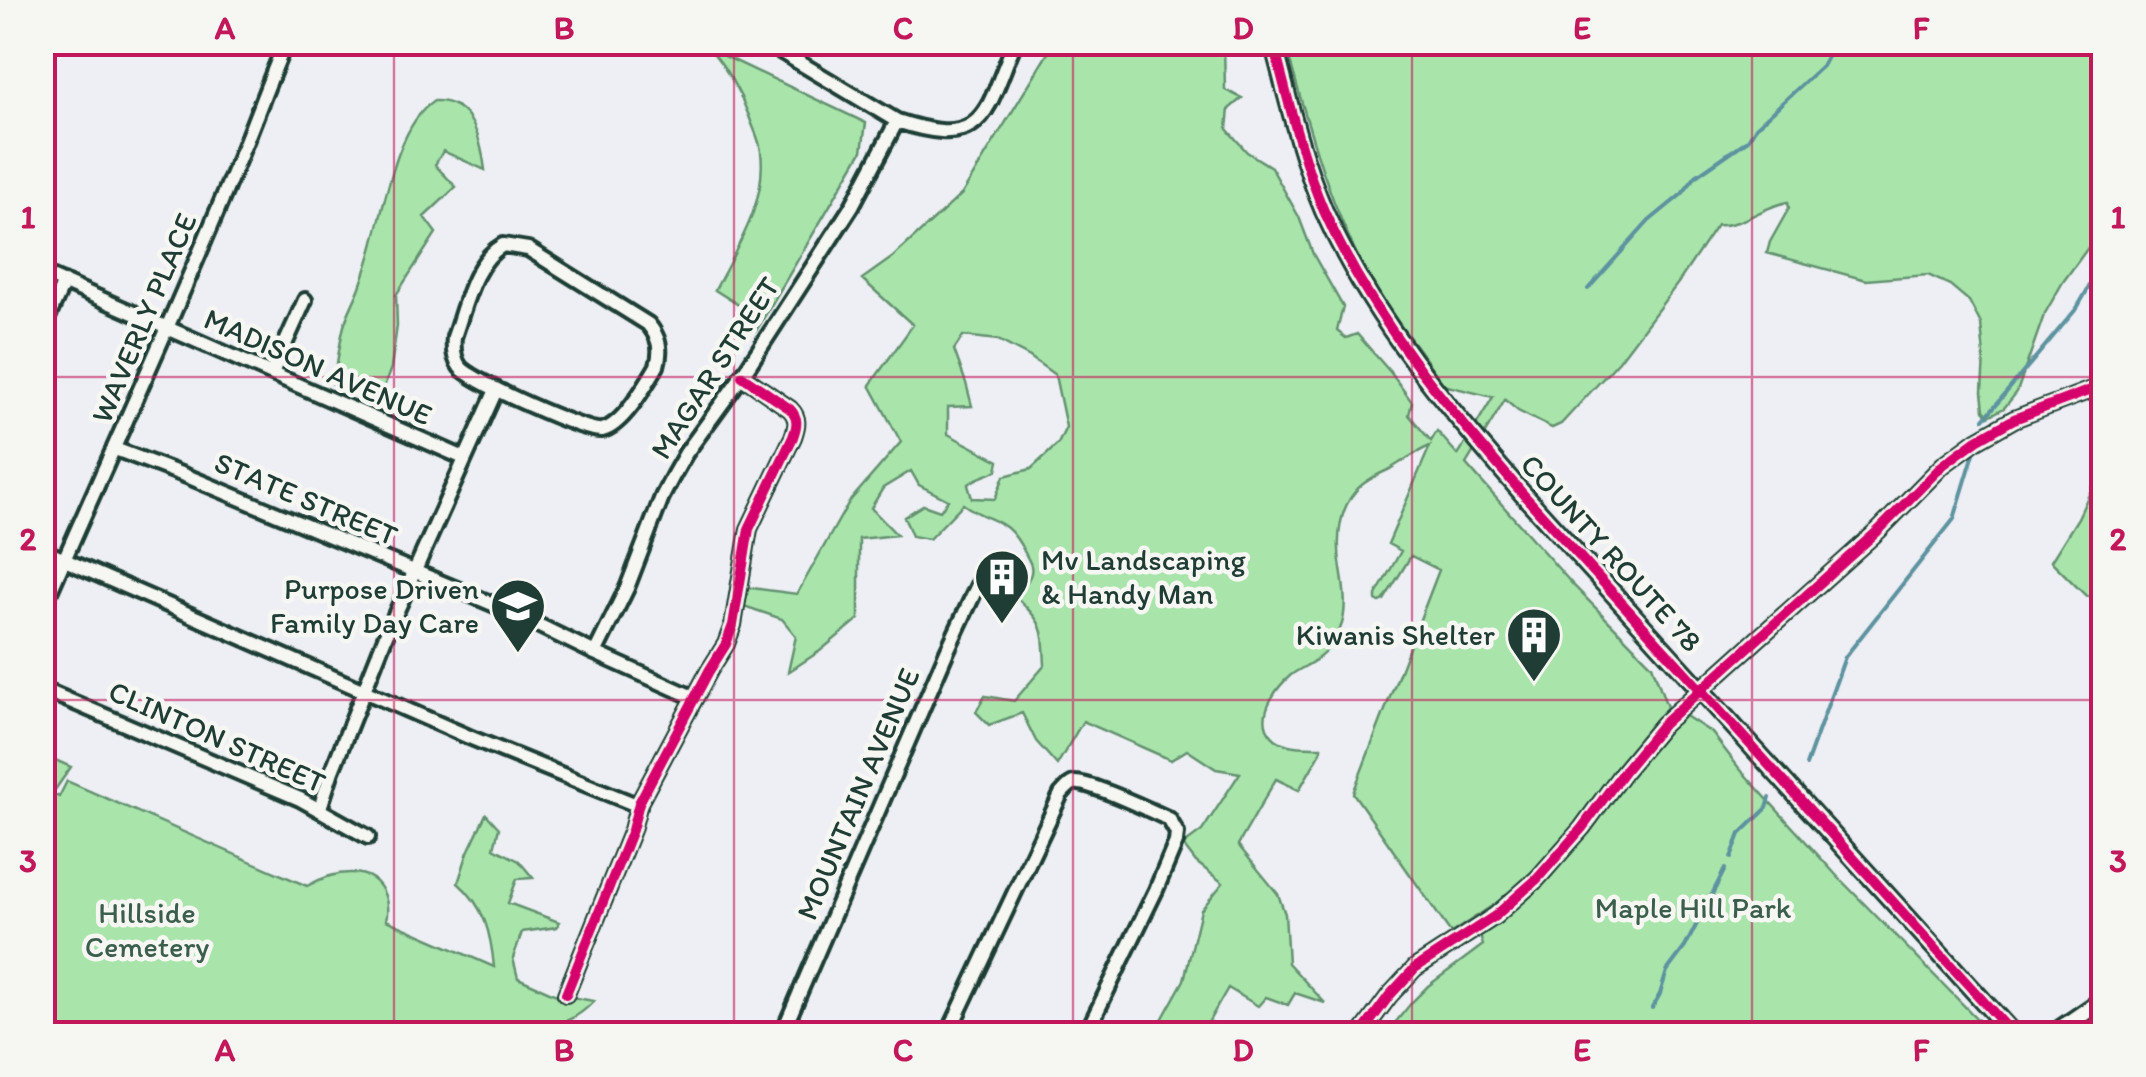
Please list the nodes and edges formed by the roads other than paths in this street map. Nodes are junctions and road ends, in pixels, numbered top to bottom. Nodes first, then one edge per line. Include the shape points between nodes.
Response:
1 (286, 42) edge
2 (764, 42) edge
3 (1016, 42) edge
4 (1273, 42) edge
5 (898, 121) junction
6 (42, 273) edge
7 (64, 282) junction
8 (305, 300) dead end
9 (166, 326) junction
10 (42, 331) edge
11 (272, 373) junction
12 (742, 376) junction
13 (2104, 385) edge
14 (496, 390) junction
15 (116, 449) junction
16 (464, 458) junction
17 (42, 550) edge
18 (64, 560) junction
19 (415, 572) junction
20 (983, 574) dead end
21 (42, 610) edge
22 (595, 653) junction
23 (42, 689) edge
24 (1700, 689) junction
25 (363, 690) junction
26 (695, 698) junction
27 (638, 806) junction
28 (320, 808) junction
29 (368, 837) dead end
30 (566, 994) dead end
31 (2104, 999) edge
32 (782, 1034) edge
33 (948, 1034) edge
34 (1086, 1034) edge
35 (1360, 1034) edge
36 (2014, 1034) edge
37 (2054, 1034) edge

1 - 9 street, WAVERLY PLACE
2 - 5 street
3 - 5 street via 984,116 972,126 950,131
4 - 24 street, COUNTY ROUTE 78 via 1312,181 1385,323 1447,406
5 - 12 street, MAGAR STREET via 852,206
6 - 7 street, MADISON AVENUE
7 - 9 street, MADISON AVENUE
7 - 10 street
8 - 11 street
9 - 11 street, MADISON AVENUE
9 - 15 street, WAVERLY PLACE
11 - 16 street, MADISON AVENUE
12 - 22 street, MAGAR STREET via 674,474
12 - 26 street via 790,409 797,424 748,529 726,644
13 - 24 street via 2014,419 1960,452
14 - 14 street via 464,372 453,345 484,260 503,245 528,248 648,324 660,342 652,375 623,416 603,430
14 - 16 street
15 - 18 street, WAVERLY PLACE
15 - 19 street, STATE STREET
16 - 19 street
17 - 18 street
18 - 21 street, WAVERLY PLACE
18 - 25 street
19 - 22 street, STATE STREET
19 - 25 street
20 - 32 street, MOUNTAIN AVENUE
22 - 26 street, STATE STREET
23 - 28 street, CLINTON STREET
24 - 35 street via 1644,746 1538,879 1416,968
24 - 36 street, COUNTY ROUTE 78
25 - 27 street
25 - 28 street
26 - 27 street
27 - 30 street
28 - 29 street, CLINTON STREET
31 - 37 street
33 - 34 street via 1038,840 1072,783 1170,819 1177,834

